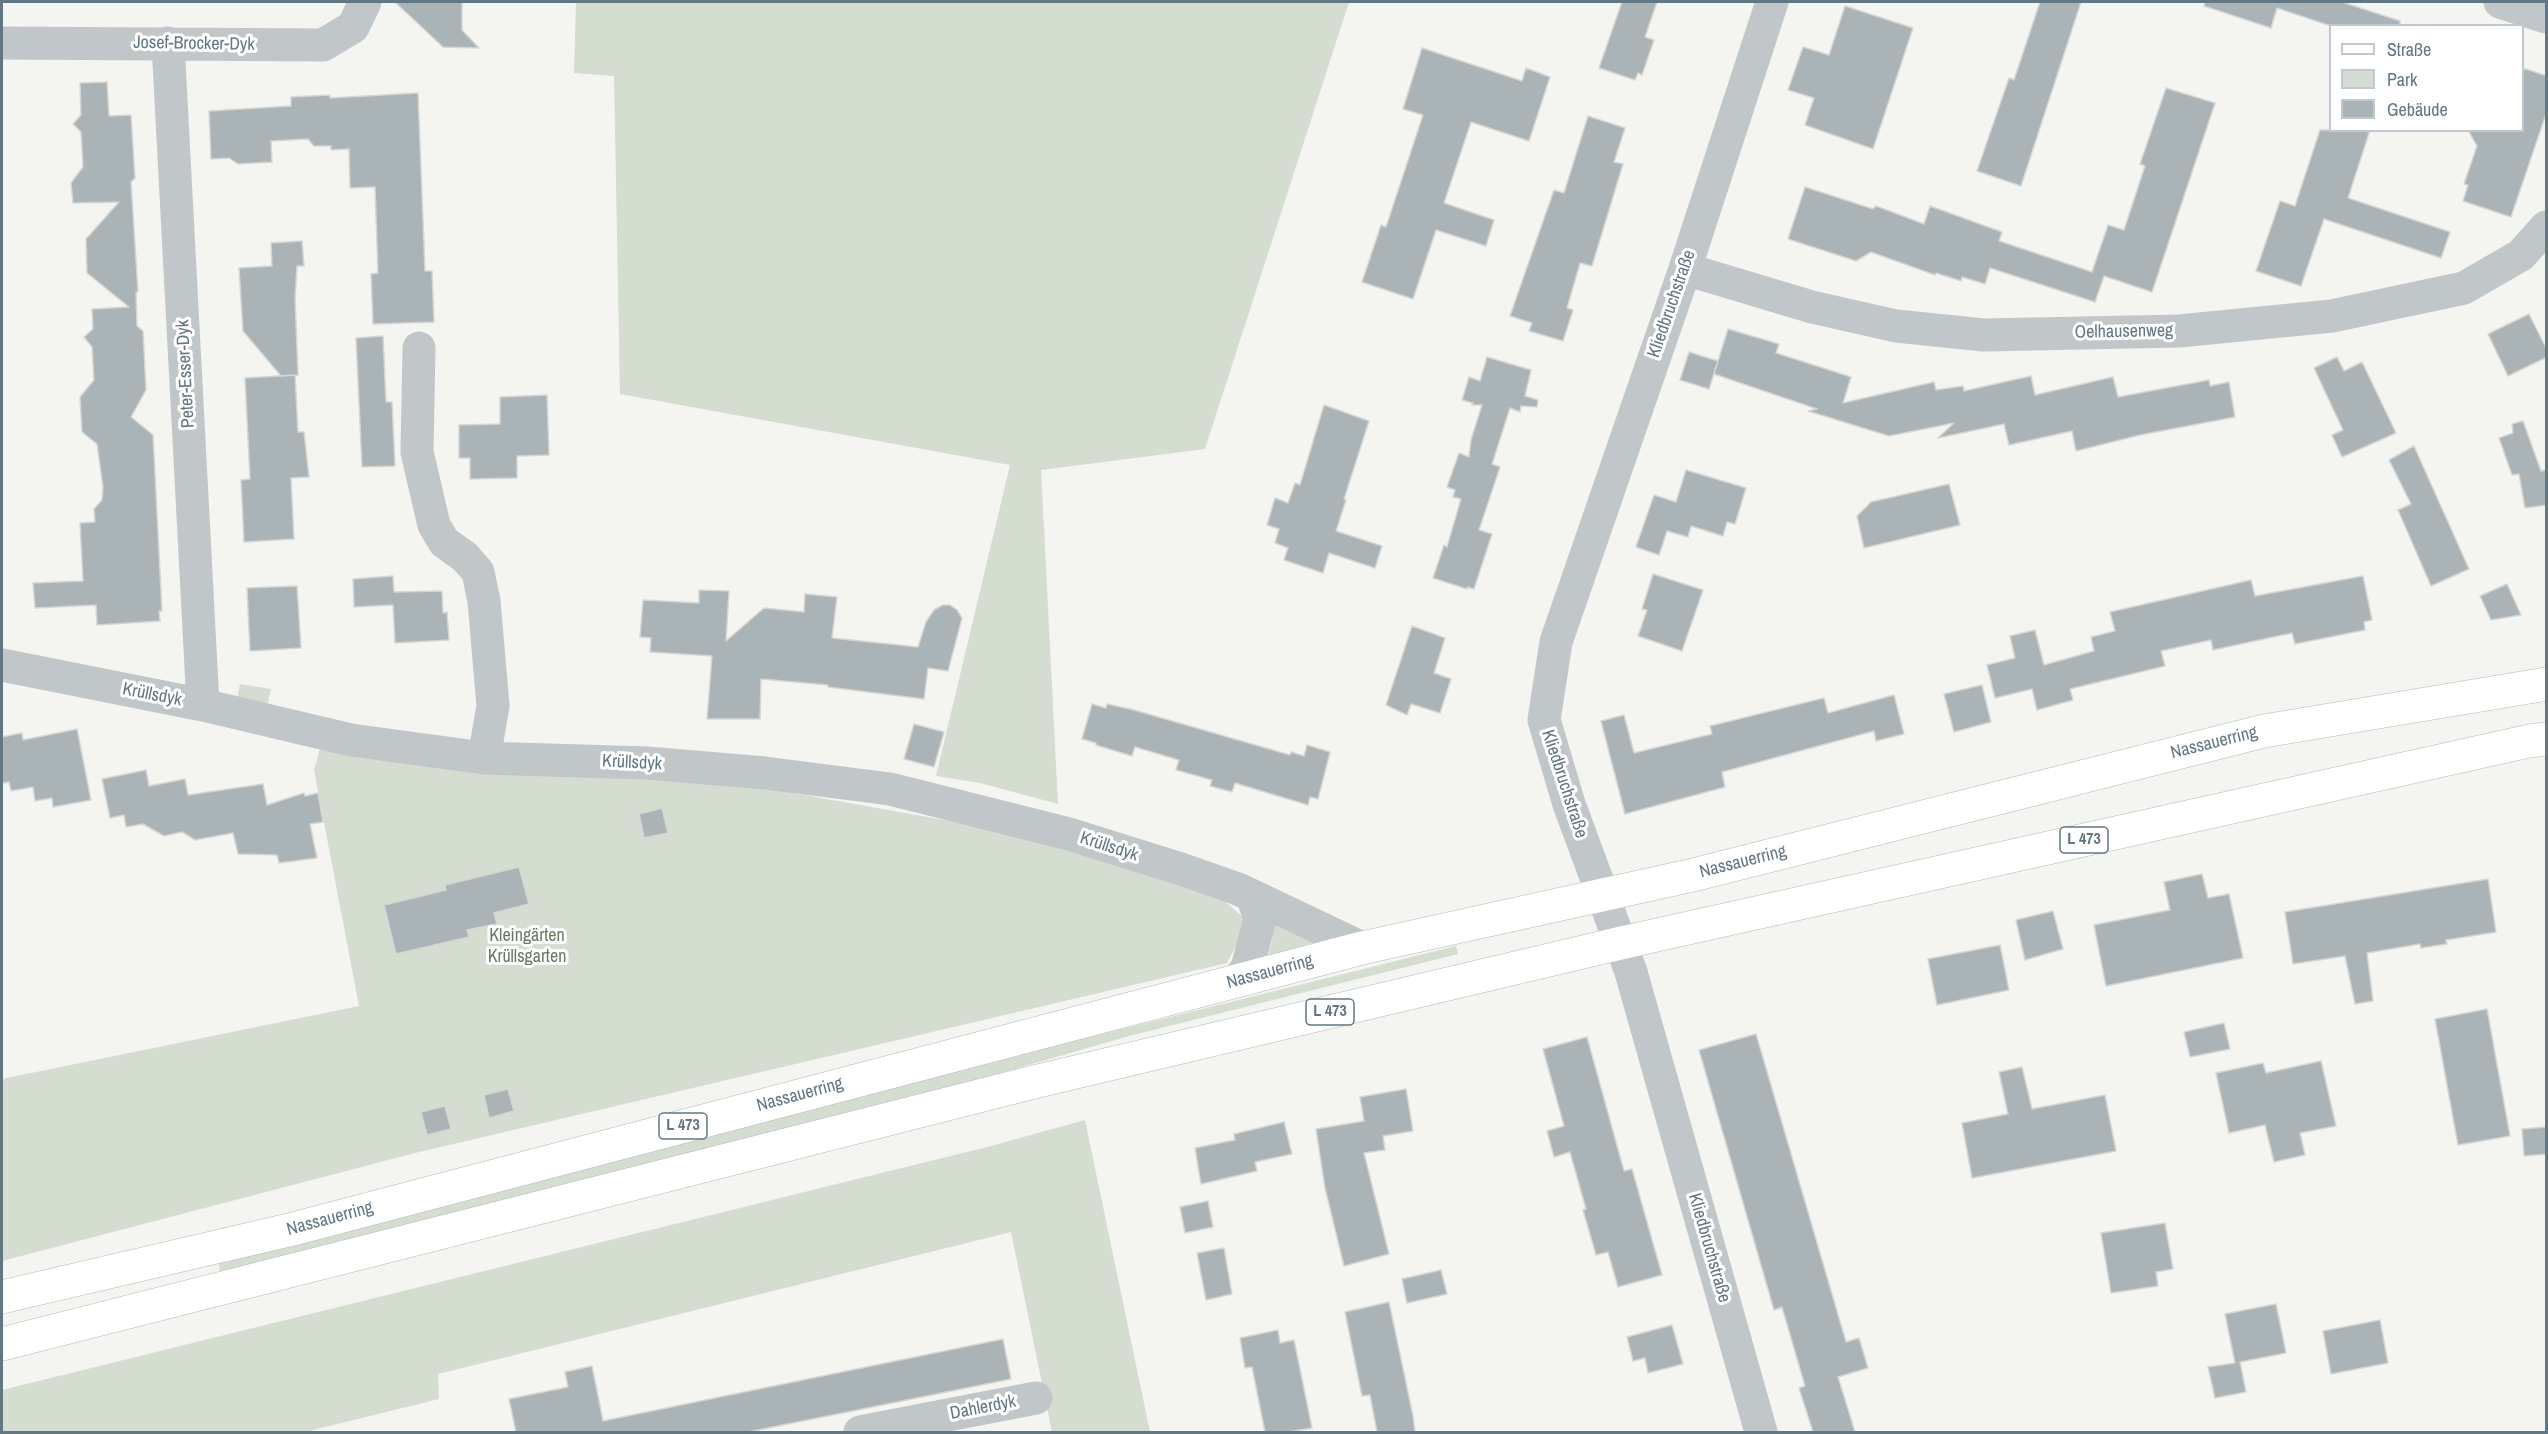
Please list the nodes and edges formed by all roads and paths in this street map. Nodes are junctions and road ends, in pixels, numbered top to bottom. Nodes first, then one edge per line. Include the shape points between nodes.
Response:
1 (365, 2) edge
2 (1772, 2) edge
3 (2500, 2) edge
4 (2547, 17) edge
5 (2, 43) edge
6 (168, 43) junction
7 (2547, 227) edge
8 (1684, 269) junction
9 (419, 348) dead end
10 (2, 665) edge
11 (2547, 684) edge
12 (203, 705) junction
13 (2547, 739) edge
14 (484, 758) junction
15 (1602, 895) junction
16 (1253, 898) junction
17 (1621, 943) junction
18 (1362, 948) junction
19 (1238, 980) junction
20 (2, 1297) edge
21 (2, 1344) edge
22 (1036, 1398) dead end
23 (860, 1432) edge
24 (1761, 1432) edge

1 - 6 street, Josef-Brocker-Dyk via 353,27 323,45
2 - 8 street, Kliedbruchstraße
3 - 4 street
5 - 6 street, Josef-Brocker-Dyk
6 - 12 street, Peter-Esser-Dyk
7 - 8 street, Oelhausenweg via 2521,255 2464,288 2332,316 2179,331 1984,335 1896,326 1812,307
8 - 15 street, Kliedbruchstraße via 1556,642 1544,720
9 - 14 street via 417,452 434,525 444,542 478,572 484,601 493,706
10 - 12 street, Krüllsdyk
11 - 15 main road, Nassauerring / L 473 via 2264,730
12 - 14 street, Krüllsdyk via 351,740
13 - 17 main road, L 473
14 - 16 street, Krüllsdyk via 647,763 891,789 1069,834 1238,889
15 - 17 street, Kliedbruchstraße
15 - 18 main road, Nassauerring / L 473
16 - 18 street, Krüllsdyk
16 - 19 street via 1260,919 1247,968
17 - 21 main road, L 473 via 1038,1081
17 - 24 street, Kliedbruchstraße
18 - 19 main road, Nassauerring / L 473
19 - 20 main road, Nassauerring / L 473 via 293,1229
22 - 23 street, Dahlerdyk

